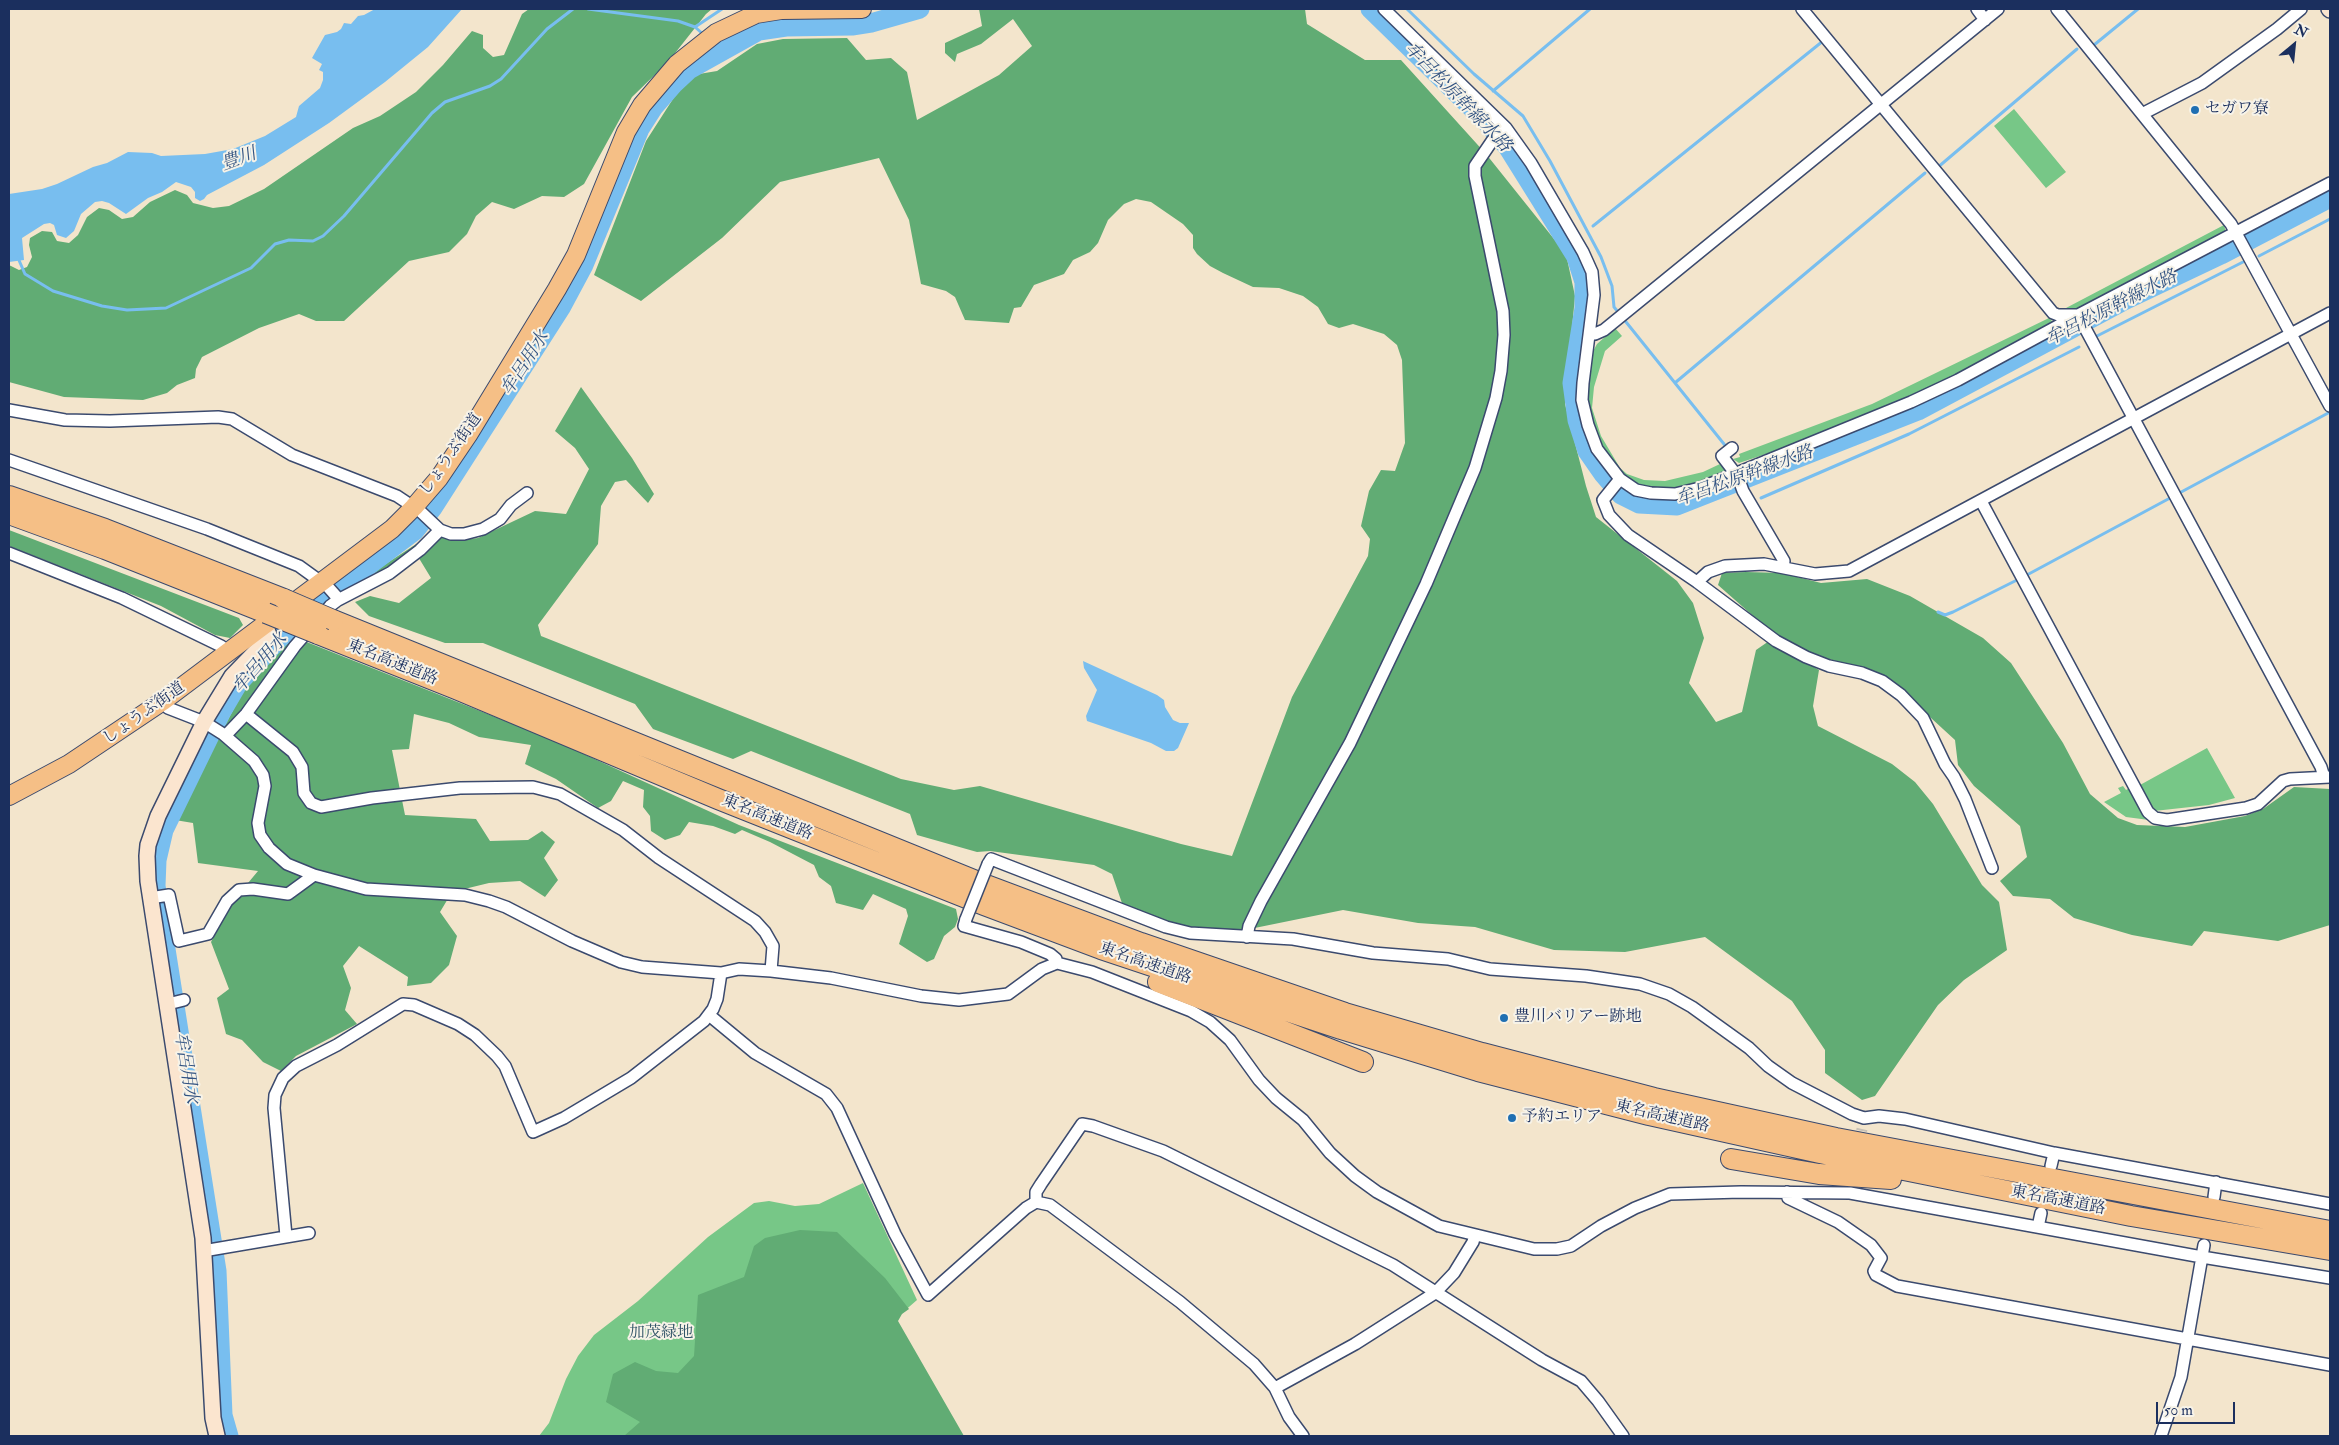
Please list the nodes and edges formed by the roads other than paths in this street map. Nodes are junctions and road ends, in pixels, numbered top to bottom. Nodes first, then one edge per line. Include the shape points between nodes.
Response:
1 (862, 9) edge
2 (1384, 9) edge
3 (1802, 9) edge
4 (1976, 9) edge
5 (1998, 9) edge
6 (2057, 9) edge
7 (2301, 9) edge
8 (1984, 20) junction
9 (1880, 104) junction
10 (2142, 114) junction
11 (1504, 130) junction
12 (2330, 183) edge
13 (2236, 233) junction
14 (2330, 313) edge
15 (2078, 316) junction
16 (1590, 334) junction
17 (2292, 334) junction
18 (2330, 406) edge
19 (9, 410) edge
20 (2135, 419) junction
21 (1729, 450) dead end
22 (9, 460) edge
23 (1736, 475) junction
24 (1619, 481) junction
25 (527, 493) dead end
26 (9, 496) edge
27 (1981, 501) junction
28 (418, 510) junction
29 (9, 514) edge
30 (437, 527) junction
31 (9, 553) edge
32 (1783, 567) junction
33 (1697, 582) junction
34 (331, 591) junction
35 (265, 619) junction
36 (229, 652) junction
37 (163, 701) junction
38 (246, 714) junction
39 (206, 723) junction
40 (224, 734) junction
41 (2327, 777) edge
42 (9, 796) edge
43 (1992, 868) dead end
44 (314, 875) junction
45 (152, 898) junction
46 (1063, 934) junction
47 (1247, 937) junction
48 (1057, 964) junction
49 (771, 971) junction
50 (721, 973) junction
51 (184, 1000) dead end
52 (172, 1003) dead end
53 (709, 1015) junction
54 (1363, 1062) dead end
55 (2054, 1152) junction
56 (1730, 1159) dead end
57 (2051, 1166) dead end
58 (2216, 1182) junction
59 (1971, 1184) junction
60 (1787, 1192) junction
61 (2214, 1197) dead end
62 (1036, 1202) junction
63 (2330, 1204) edge
64 (2041, 1214) dead end
65 (2038, 1228) junction
66 (2330, 1231) edge
67 (309, 1233) dead end
68 (1476, 1234) junction
69 (286, 1236) junction
70 (2204, 1245) dead end
71 (209, 1250) dead end
72 (2330, 1250) edge
73 (2202, 1257) junction
74 (2330, 1278) edge
75 (1435, 1293) junction
76 (2187, 1339) junction
77 (2330, 1365) edge
78 (1275, 1388) junction
79 (217, 1436) edge
80 (1303, 1436) edge
81 (1623, 1436) edge
82 (2161, 1436) edge

1 - 28 main road, しょうぶ街道 via 781,10 756,14 716,33 666,76 642,105 623,140 576,255 557,289
2 - 11 street
3 - 9 street
4 - 8 street
5 - 8 street
6 - 10 street
7 - 10 street via 2202,83
8 - 9 street
9 - 15 street via 2053,313
9 - 16 street via 1604,330
10 - 13 street
11 - 16 street via 1531,163 1592,272 1594,295
11 - 47 street via 1475,166 1503,311 1504,335 1496,398 1476,468 1426,584 1350,743 1261,902
12 - 13 street
13 - 15 street
13 - 17 street
14 - 17 street
15 - 20 street
15 - 23 street via 1958,380
16 - 24 street via 1582,400 1598,449
17 - 18 street
17 - 20 street
19 - 28 street via 64,420 232,419 278,448 397,496
20 - 27 street
20 - 41 street
21 - 23 street via 1722,456
22 - 34 street via 207,529 299,566
23 - 24 street via 1674,494 1636,490
23 - 32 street via 1784,560
24 - 33 street via 1603,500 1609,515 1628,535
25 - 30 street via 500,519 483,529 451,534
26 - 66 highway, 東名高速道路, bridge via 105,529 284,599 981,883 1345,1013 1654,1098 1816,1134
27 - 32 street via 1849,571 1816,574
27 - 41 street via 2148,812 2155,818 2167,820 2246,808 2258,804 2283,781
28 - 30 street
28 - 34 main road, しょうぶ街道 via 392,529
29 - 35 highway, 東名高速道路 via 105,549
30 - 34 street via 420,550 390,573
31 - 36 street via 122,598
32 - 33 street via 1764,564 1725,566 1708,572
33 - 43 street via 1776,641 1829,666 1882,681 1901,695 1922,718 1954,777
34 - 35 main road, しょうぶ街道
34 - 38 street via 330,606 295,646
35 - 36 main road, しょうぶ街道
35 - 39 street via 269,635 232,676
35 - 46 highway, 東名高速道路, bridge via 318,634 465,692 727,803
36 - 37 main road, しょうぶ街道
37 - 39 street via 168,708
37 - 42 main road, しょうぶ街道 via 69,764
38 - 40 street
38 - 49 street via 293,752 302,767 304,793 311,803 321,807 460,788 533,787 560,794 623,830 659,858 756,922 773,946
39 - 40 street
39 - 45 street via 158,816 148,845 148,881
40 - 44 street via 263,775 265,786 258,824 260,835 287,864
44 - 45 street via 288,894 239,890 227,902 208,934 179,942 169,895
44 - 50 street via 384,892 465,894 506,907 621,962 642,967
45 - 79 street via 203,1238
46 - 54 highway via 1136,974
46 - 59 highway, 東名高速道路 via 1231,994 1478,1071 1649,1115
47 - 48 street, bridge via 1190,933 1166,927 991,859 964,926 1021,942 1050,954
47 - 55 street via 1448,959 1490,969 1586,976 1640,984 1669,994 1692,1007 1792,1084 1863,1123 1879,1116 1905,1119
48 - 49 street via 1042,969 1008,994 959,1000
48 - 68 street via 1092,972 1210,1022 1230,1040 1259,1080 1303,1120 1330,1153 1355,1176 1412,1213 1439,1226
49 - 50 street via 739,969
50 - 53 street
51 - 52 street
53 - 62 street via 755,1053 811,1084 831,1101 928,1295
53 - 69 street via 631,1078 564,1118 533,1132 506,1066 497,1056 458,1024 414,1005 403,1004 296,1066 283,1078 275,1095 274,1108
55 - 57 street
55 - 58 street
56 - 59 highway via 1819,1174
58 - 61 street
58 - 63 street
59 - 72 highway, 東名高速道路 via 2131,1216
60 - 65 street via 1850,1188
60 - 68 street via 1670,1194 1635,1208 1571,1246 1557,1249 1534,1249
60 - 76 street via 1788,1198 1838,1222 1871,1245 1880,1258 1874,1271 1876,1275 1897,1286
62 - 75 street via 1036,1192 1082,1124 1093,1126 1204,1170 1393,1265
62 - 78 street via 1050,1205 1180,1302 1254,1364
64 - 65 street
65 - 73 street
67 - 69 street
68 - 75 street via 1458,1266
69 - 71 street
70 - 73 street
73 - 74 street
73 - 76 street
75 - 78 street via 1355,1344
75 - 81 street via 1580,1381
76 - 77 street
76 - 82 street via 2181,1377
78 - 80 street via 1289,1417

